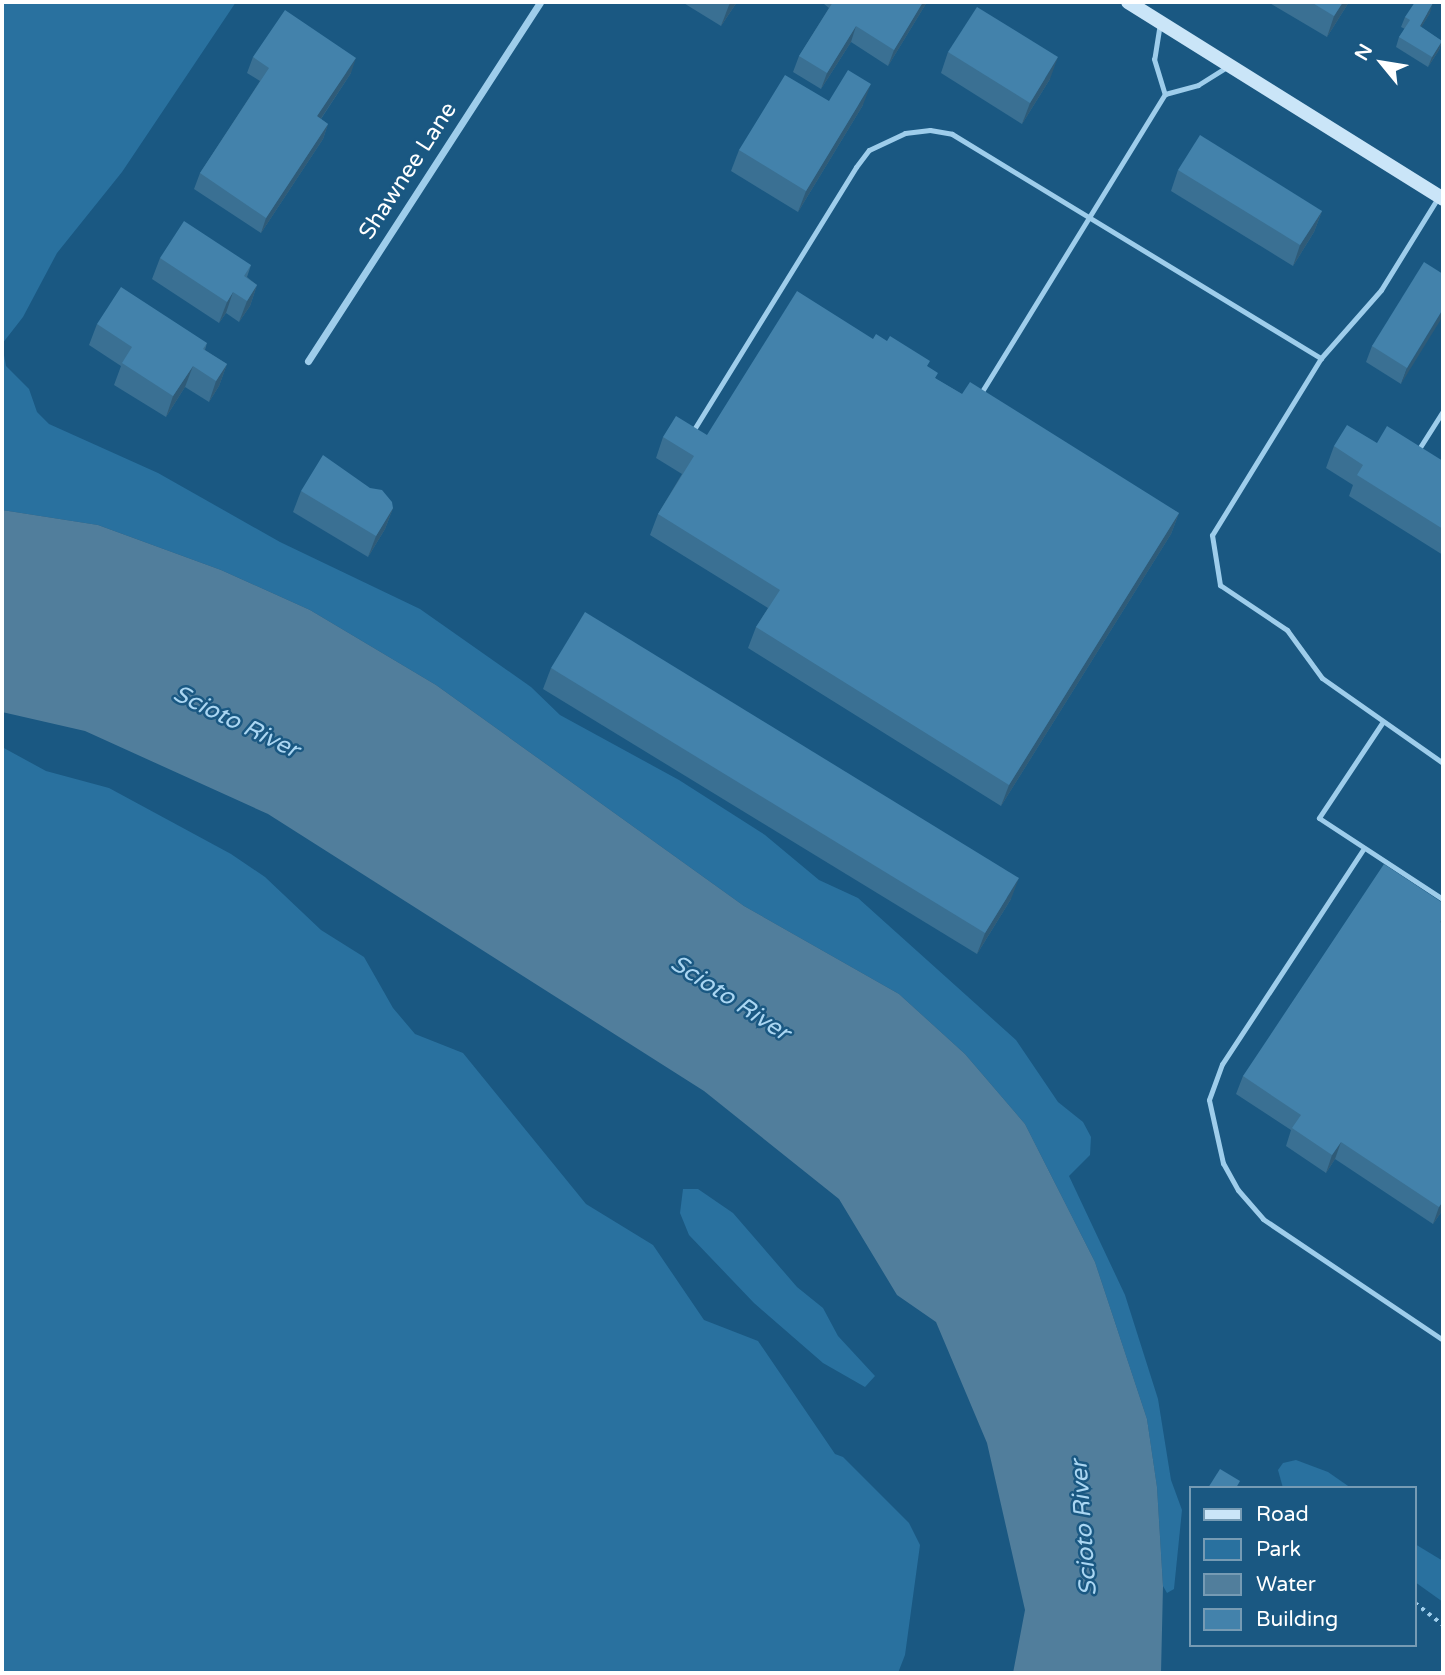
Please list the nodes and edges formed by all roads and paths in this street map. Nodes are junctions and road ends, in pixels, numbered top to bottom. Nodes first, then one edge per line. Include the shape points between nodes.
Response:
1 (540, 2) edge
2 (1128, 2) edge
3 (1160, 22) junction
4 (1229, 65) junction
5 (1165, 94) junction
6 (1441, 198) edge
7 (1089, 218) junction
8 (1321, 358) junction
9 (309, 362) dead end
10 (981, 393) edge
11 (1443, 411) edge
12 (690, 437) edge
13 (1418, 452) edge
14 (1382, 723) junction
15 (1443, 763) edge
16 (1364, 848) junction
17 (1443, 899) edge
18 (1443, 1340) edge
19 (1417, 1604) edge
20 (1443, 1625) edge

1 - 9 street, Shawnee Lane
2 - 3 main road
3 - 4 main road
3 - 5 lane via 1154,60
4 - 5 lane via 1198,85
4 - 6 main road
5 - 7 lane
6 - 8 lane via 1381,290
7 - 8 lane
7 - 10 lane
7 - 12 lane via 952,134 930,130 885,140 856,167
8 - 14 lane via 1212,535 1213,561 1220,585 1287,630 1322,678
11 - 13 lane
14 - 15 lane
14 - 16 lane via 1319,818
16 - 17 lane
16 - 18 lane via 1222,1064 1209,1100 1223,1163 1263,1219
19 - 20 path

